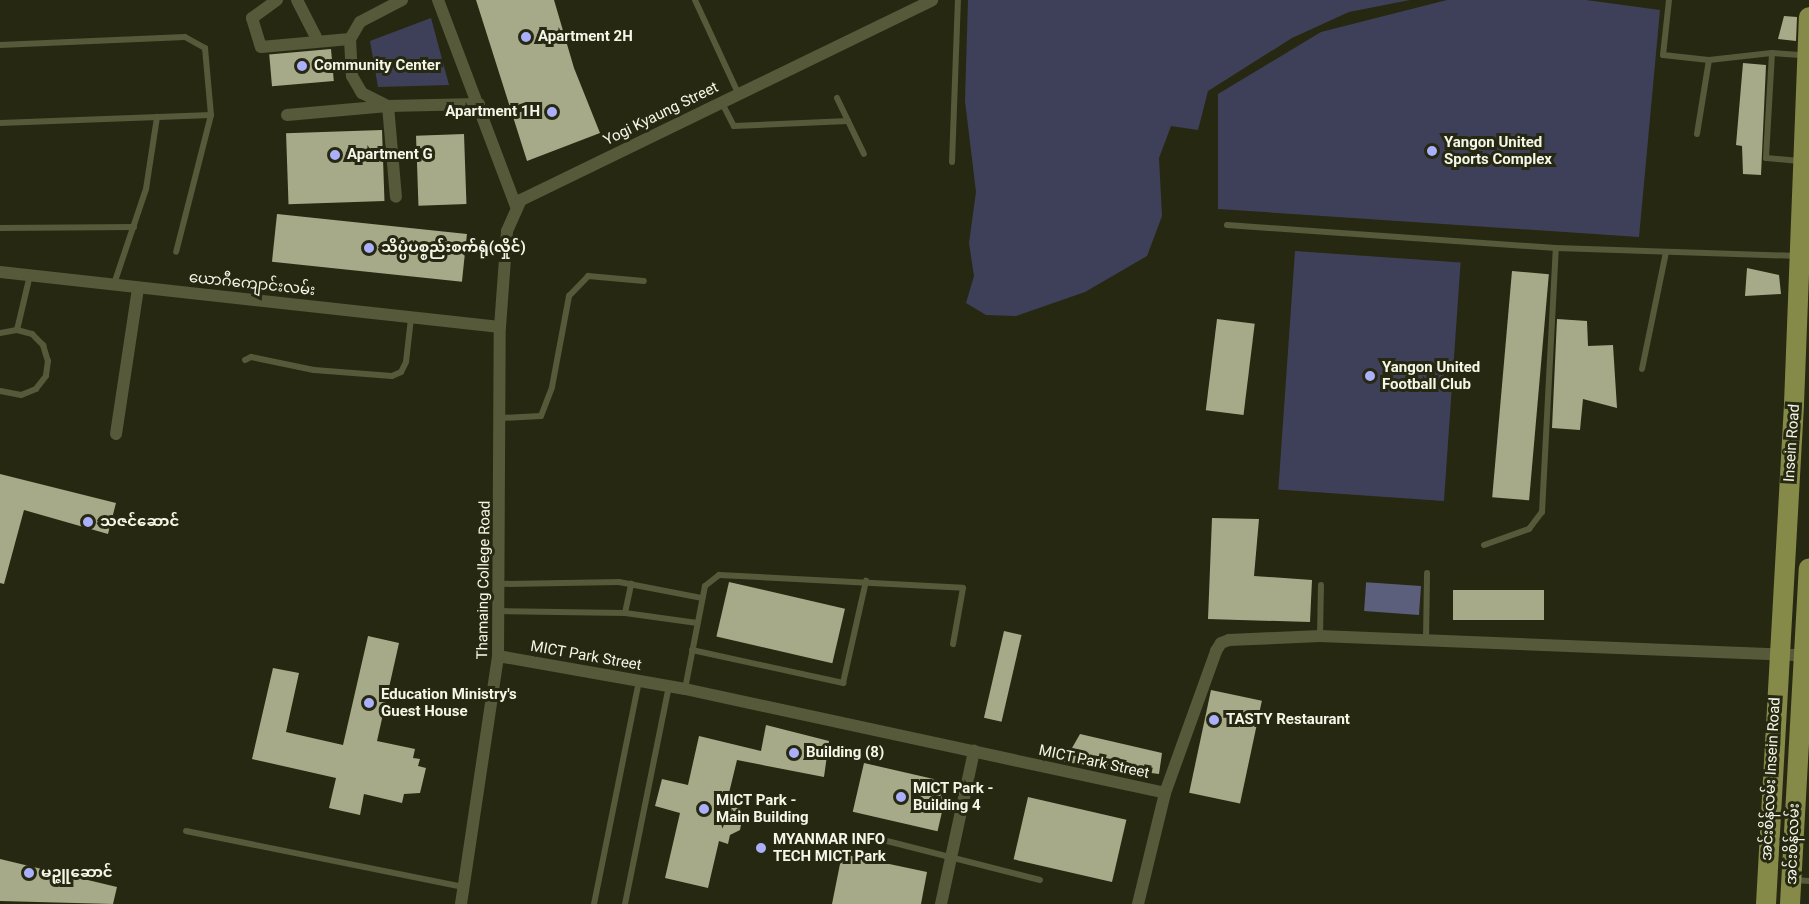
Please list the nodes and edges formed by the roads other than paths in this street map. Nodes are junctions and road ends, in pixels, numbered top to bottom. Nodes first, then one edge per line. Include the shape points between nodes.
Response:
1 (277, 0) edge
2 (297, 0) edge
3 (402, 0) edge
4 (440, 0) edge
5 (695, 0) edge
6 (932, 0) edge
7 (958, 0) edge
8 (1669, 0) edge
9 (1809, 17) edge
10 (350, 39) junction
11 (318, 42) junction
12 (0, 45) edge
13 (1772, 53) junction
14 (1709, 60) junction
15 (1808, 64) edge
16 (738, 93) junction
17 (837, 98) dead end
18 (721, 101) junction
19 (479, 104) junction
20 (388, 106) junction
21 (287, 114) dead end
22 (211, 115) junction
23 (158, 117) junction
24 (848, 121) junction
25 (0, 123) edge
26 (1697, 134) dead end
27 (864, 154) dead end
28 (1806, 161) junction
29 (952, 162) dead end
30 (396, 197) dead end
31 (1806, 203) edge
32 (517, 209) junction
33 (1227, 225) dead end
34 (134, 227) junction
35 (0, 228) edge
36 (1556, 248) junction
37 (176, 252) dead end
38 (1666, 252) junction
39 (1804, 264) edge
40 (0, 272) edge
41 (30, 275) junction
42 (644, 281) dead end
43 (114, 285) junction
44 (138, 288) junction
45 (411, 318) junction
46 (500, 327) junction
47 (17, 330) junction
48 (0, 333) edge
49 (245, 360) dead end
50 (1642, 369) dead end
51 (0, 391) edge
52 (1802, 404) edge
53 (501, 418) junction
54 (116, 434) dead end
55 (1484, 545) dead end
56 (1784, 568) junction
57 (1809, 569) edge
58 (1427, 573) dead end
59 (866, 580) junction
60 (501, 584) junction
61 (631, 584) junction
62 (1321, 585) dead end
63 (702, 598) junction
64 (500, 611) junction
65 (625, 613) junction
66 (1807, 619) edge
67 (697, 623) junction
68 (1320, 636) junction
69 (1426, 640) junction
70 (953, 644) dead end
71 (692, 650) junction
72 (1778, 654) junction
73 (1802, 655) junction
74 (498, 656) junction
75 (640, 681) junction
76 (669, 686) junction
77 (685, 689) junction
78 (1803, 723) edge
79 (975, 752) junction
80 (1165, 793) junction
81 (186, 831) dead end
82 (883, 840) dead end
83 (951, 858) junction
84 (1040, 880) dead end
85 (1800, 880) edge
86 (463, 887) junction
87 (461, 904) edge
88 (594, 904) edge
89 (625, 904) edge
90 (941, 904) edge
91 (1138, 904) edge
92 (1766, 904) edge
93 (1790, 904) edge

1 - 11 street via 252,18 261,47
2 - 11 street
3 - 10 street via 360,22
4 - 19 street
5 - 16 lane
6 - 16 street, Yogi Kyaung Street
7 - 29 lane
8 - 14 lane via 1663,56
9 - 15 main road, Insein Road
10 - 11 street
10 - 20 street via 352,76 362,93
12 - 22 lane via 184,37 196,40 205,48
13 - 14 lane
13 - 15 lane
13 - 28 lane via 1766,158
14 - 26 lane
15 - 28 main road, Insein Road
16 - 18 street, Yogi Kyaung Street
17 - 24 lane
18 - 24 lane via 734,126
18 - 32 street, Yogi Kyaung Street via 542,188 521,200
19 - 20 street
19 - 32 street
20 - 21 street
20 - 30 street
22 - 23 lane
22 - 37 lane
23 - 25 lane
23 - 34 lane via 146,189
24 - 27 lane
28 - 31 main road, Insein Road
31 - 39 main road, Insein Road
32 - 46 street, Yogi Kyaung Street via 507,231
33 - 36 lane
34 - 35 lane
34 - 43 lane
36 - 38 lane
36 - 55 lane via 1542,512 1529,529
38 - 39 lane
38 - 50 lane
39 - 52 main road, Insein Road
40 - 41 street, ယောဂီကျောင်းလမ်း
41 - 43 street, ယောဂီကျောင်းလမ်း
41 - 47 lane
42 - 53 lane via 588,276 569,296 552,387 540,416
43 - 44 street, ယောဂီကျောင်းလမ်း
44 - 45 street, ယောဂီကျောင်းလမ်း
44 - 54 street
45 - 46 street, ယောဂီကျောင်းလမ်း
45 - 49 lane via 406,362 401,372 392,376 314,370 251,357
46 - 53 street, Thamaing College Road
47 - 48 lane
47 - 51 lane via 32,334 43,345 48,361 46,376 36,389 21,395
52 - 56 main road, Insein Road
53 - 60 street, Thamaing College Road
56 - 57 main road
56 - 72 main road, Insein Road
57 - 66 main road, အင်းစိန်လမ်း
58 - 69 lane
59 - 63 lane via 719,575 705,586
59 - 70 lane via 963,588
59 - 71 lane via 843,683
60 - 61 lane
60 - 64 street, Thamaing College Road
61 - 63 lane
61 - 65 lane
62 - 68 lane
63 - 67 lane
64 - 65 lane
64 - 74 street, Thamaing College Road
65 - 67 lane
66 - 73 main road, အင်းစိန်လမ်း
67 - 71 lane
68 - 69 street
68 - 80 street, MICT Park Street via 1221,643
69 - 72 street
71 - 77 lane
72 - 73 street
72 - 92 main road, အင်းစိန်လမ်း Insein Road
73 - 78 main road, အင်းစိန်လမ်း
74 - 75 street, MICT Park Street
74 - 86 street, Thamaing College Road
75 - 76 street, MICT Park Street
75 - 88 lane
76 - 77 street, MICT Park Street
76 - 89 lane
77 - 79 street, MICT Park Street
78 - 85 main road, အင်းစိန်လမ်း
79 - 80 street, MICT Park Street
79 - 83 street
80 - 91 street
81 - 86 lane
82 - 83 lane
83 - 84 lane
83 - 90 street
85 - 93 main road, အင်းစိန်လမ်း
86 - 87 street, Thamaing College Road

